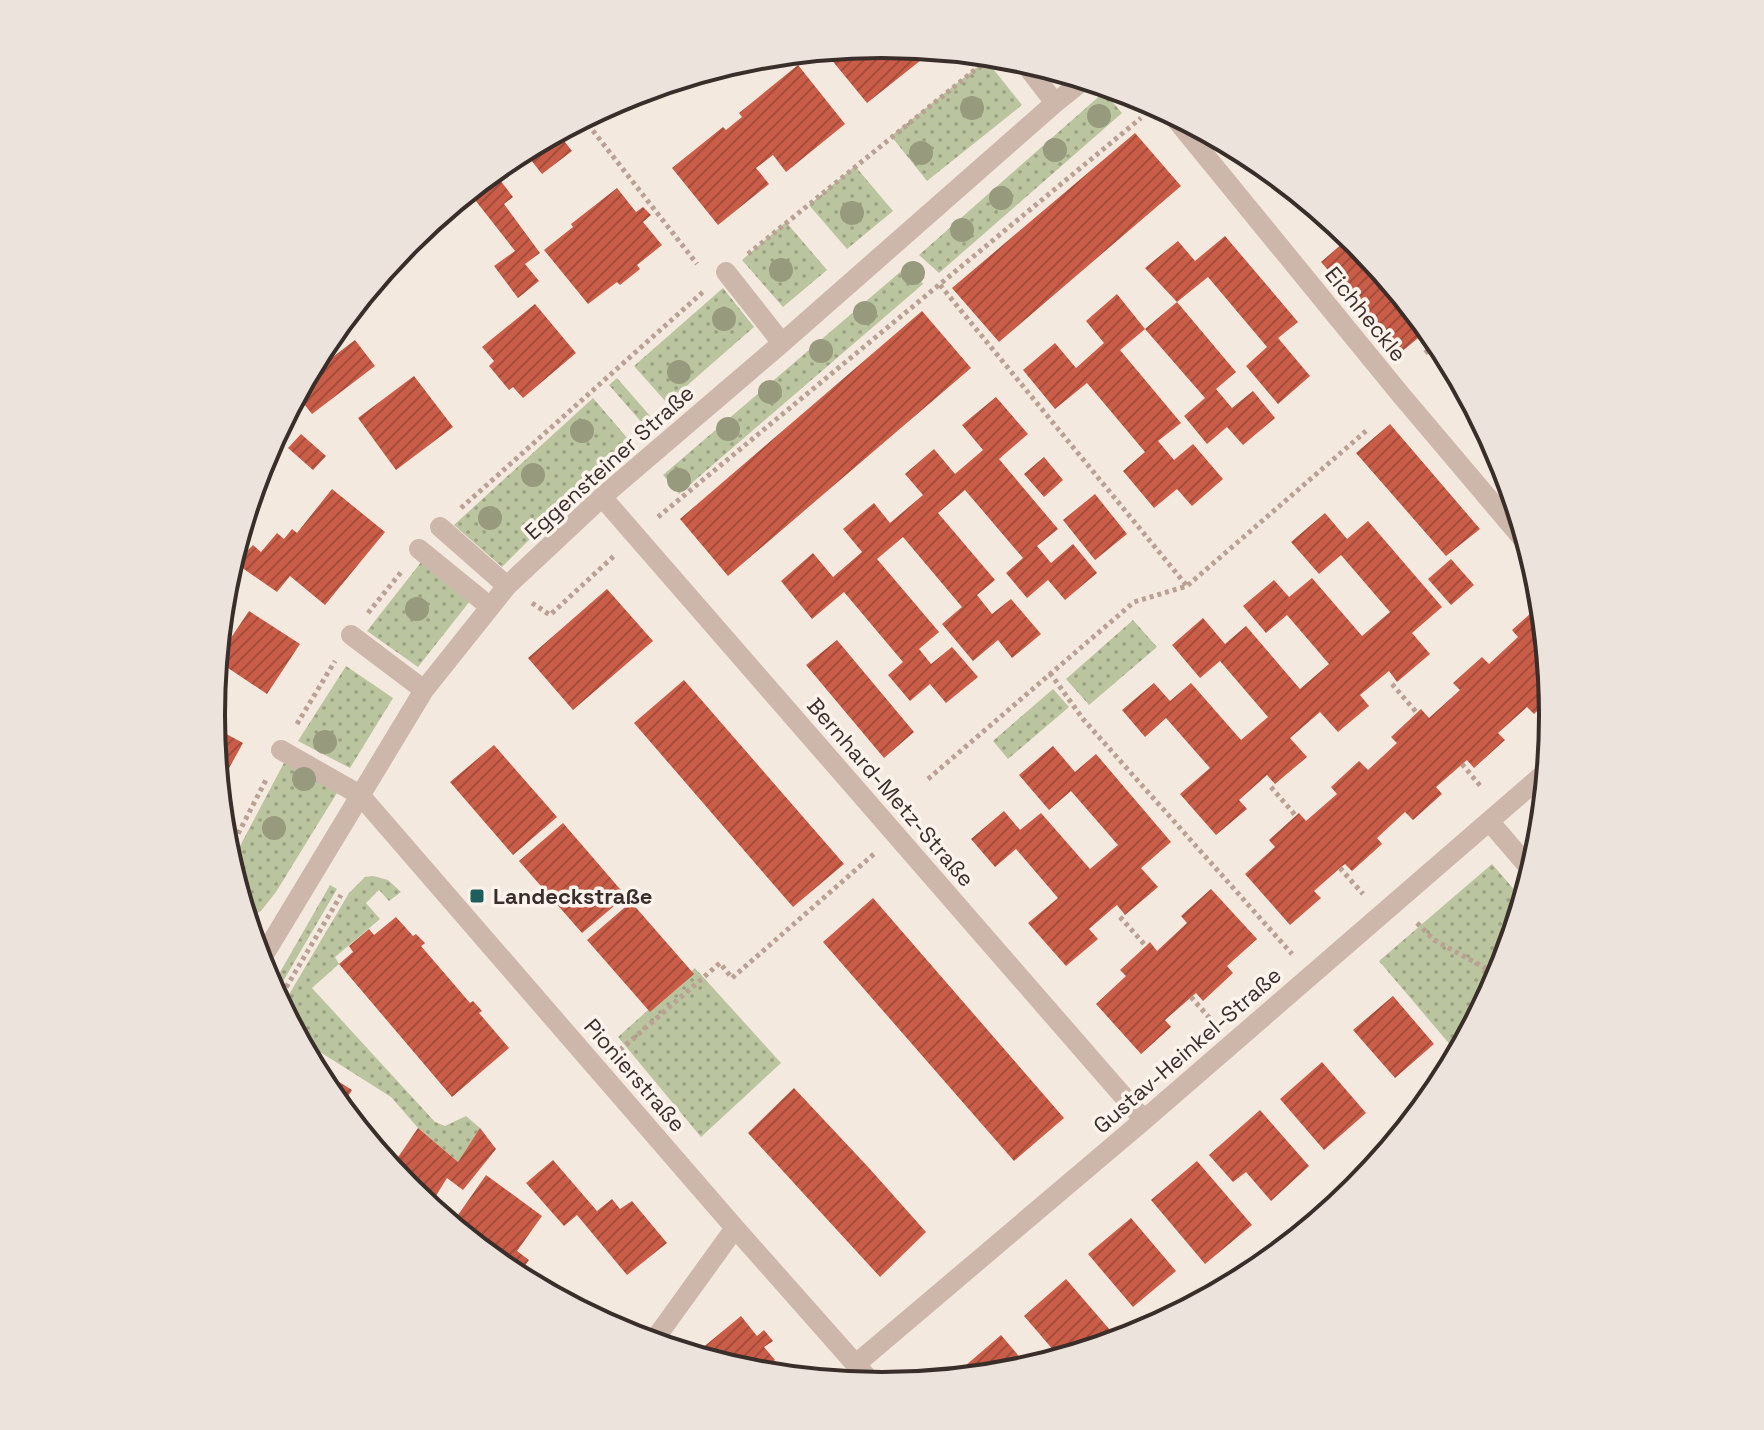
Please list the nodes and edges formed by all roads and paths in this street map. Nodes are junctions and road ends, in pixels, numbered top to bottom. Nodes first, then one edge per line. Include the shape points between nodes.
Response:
1 (979, 66) edge
2 (1034, 76) edge
3 (1075, 87) edge
4 (1055, 103) junction
5 (1145, 115) dead end
6 (590, 127) edge
7 (1188, 134) edge
8 (703, 272) dead end
9 (726, 272) joint
10 (940, 285) junction
11 (782, 343) junction
12 (1428, 350) edge
13 (1425, 353) dead end
14 (1366, 431) dead end
15 (602, 497) junction
16 (1510, 524) edge
17 (440, 527) dead end
18 (637, 535) junction
19 (419, 549) dead end
20 (507, 586) junction
21 (1187, 586) junction
22 (489, 606) junction
23 (351, 635) dead end
24 (1050, 673) junction
25 (1392, 684) dead end
26 (424, 690) junction
27 (1417, 713) dead end
28 (281, 750) dead end
29 (928, 779) dead end
30 (1535, 781) edge
31 (1271, 787) dead end
32 (360, 795) junction
33 (1296, 816) dead end
34 (1489, 821) junction
35 (895, 835) junction
36 (1522, 860) edge
37 (341, 895) dead end
38 (1397, 902) junction
39 (1120, 917) dead end
40 (1146, 946) dead end
41 (268, 948) edge
42 (1488, 969) edge
43 (1311, 975) junction
44 (285, 989) edge
45 (598, 1069) junction
46 (1144, 1120) junction
47 (735, 1228) junction
48 (659, 1333) edge
49 (856, 1364) junction
50 (862, 1372) edge

1 - 9 path
2 - 4 street
3 - 4 street, Eggensteiner Straße
4 - 11 street, Eggensteiner Straße
5 - 10 path
6 - 8 path
7 - 16 street, Eichheckle
9 - 11 street
10 - 18 path
10 - 21 path
11 - 15 street, Eggensteiner Straße
12 - 13 path
14 - 21 path
15 - 18 street, Bernhard-Metz-Straße
15 - 20 street, Eggensteiner Straße
17 - 20 street
18 - 20 path via 550,615
18 - 35 street, Bernhard-Metz-Straße
19 - 22 street
20 - 22 street, Eggensteiner Straße
21 - 24 path via 1134,602
22 - 26 street, Eggensteiner Straße
23 - 26 street
24 - 29 path
24 - 43 path via 1083,719
25 - 27 path
26 - 32 street, Eggensteiner Straße
28 - 32 street, Pionierstraße
30 - 34 street, Gustav-Heinkel-Straße
31 - 33 path
32 - 41 street, Eggensteiner Straße
32 - 45 street, Pionierstraße
34 - 36 street
34 - 38 street, Gustav-Heinkel-Straße
35 - 45 path via 732,978 720,963
35 - 46 street, Bernhard-Metz-Straße
37 - 44 path
38 - 42 path via 1434,940
38 - 43 street, Gustav-Heinkel-Straße
39 - 40 path
43 - 46 street, Gustav-Heinkel-Straße
45 - 47 street, Pionierstraße
46 - 49 street, Gustav-Heinkel-Straße
47 - 48 street
47 - 49 street, Pionierstraße
49 - 50 street, Pionierstraße

